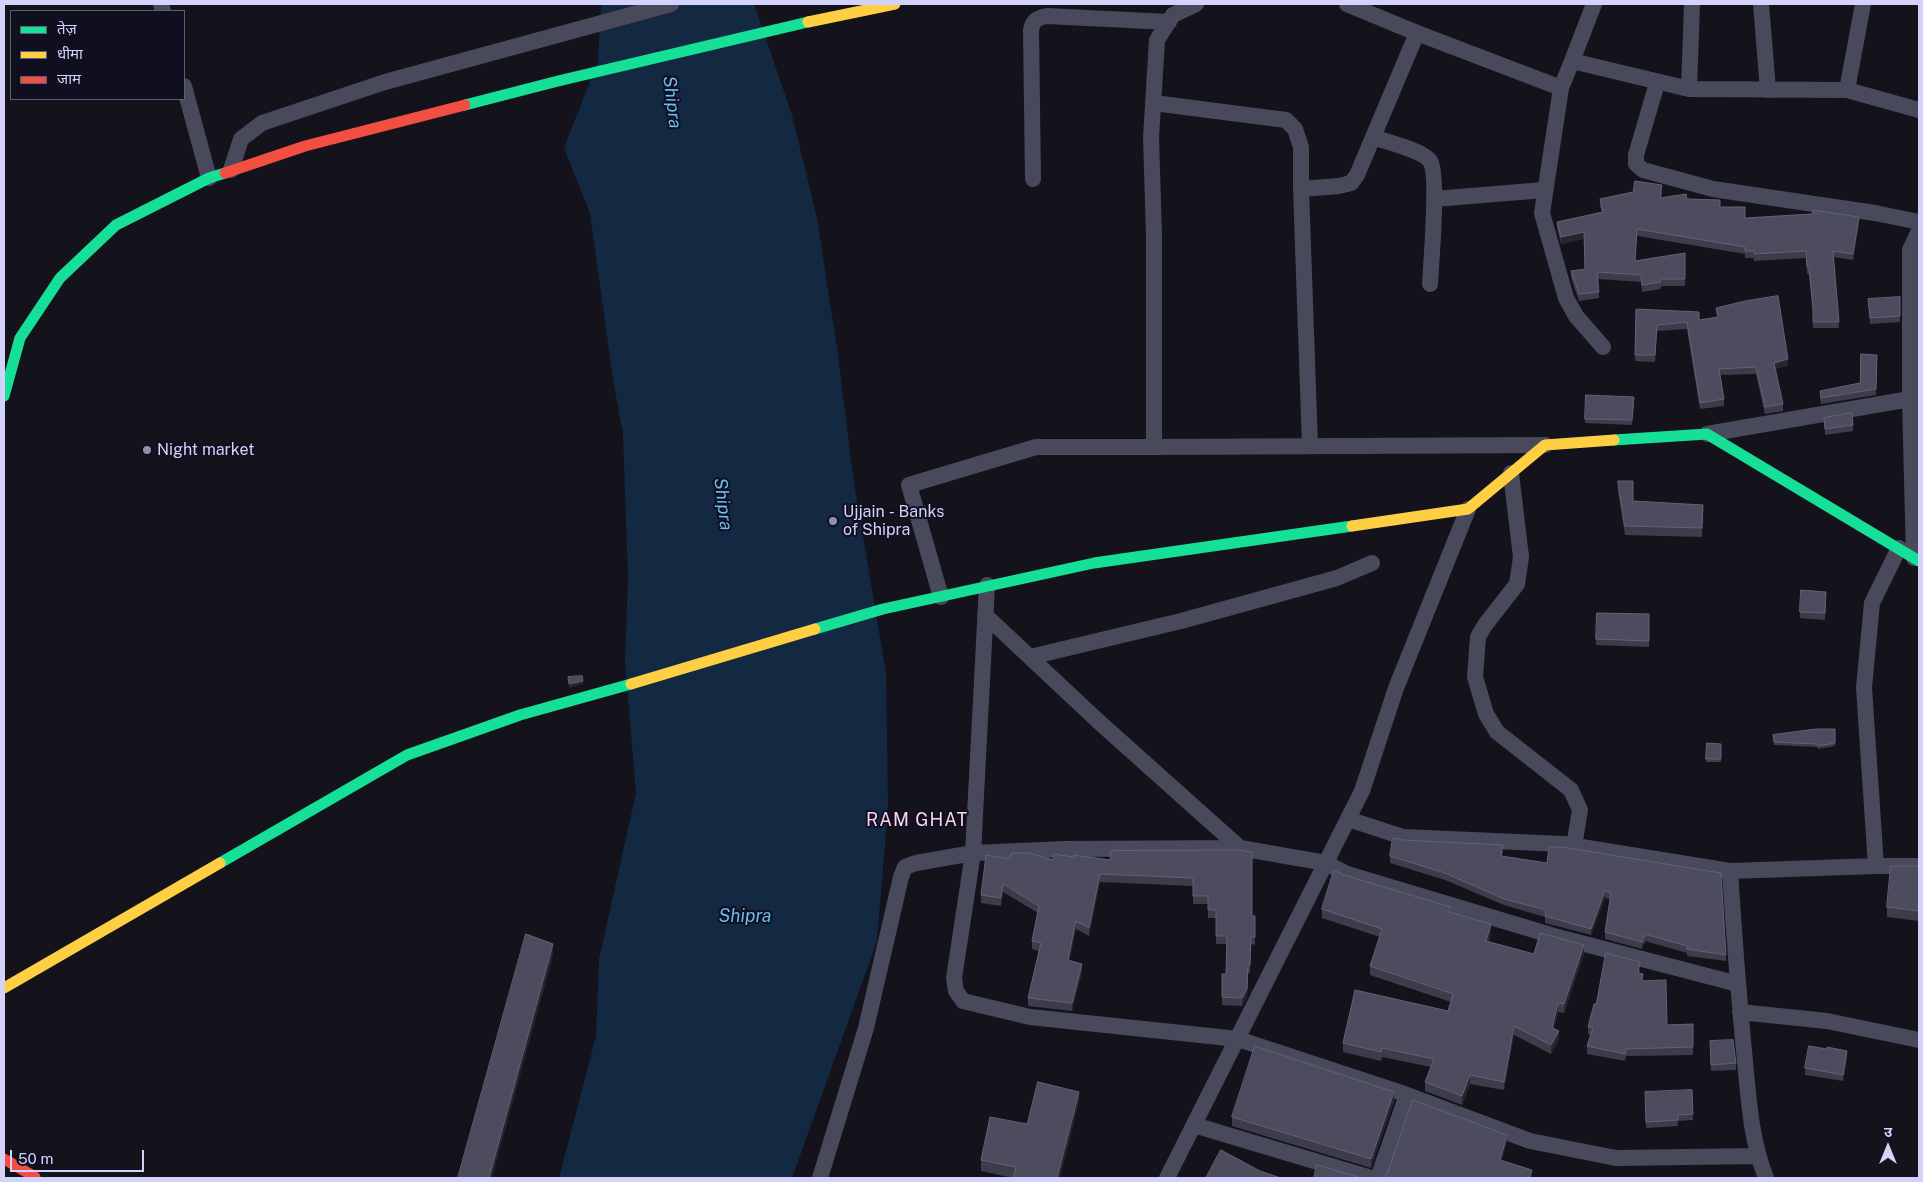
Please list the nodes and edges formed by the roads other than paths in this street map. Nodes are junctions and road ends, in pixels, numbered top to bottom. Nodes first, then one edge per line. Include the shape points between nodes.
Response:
1 (671, 4) edge
2 (895, 4) edge
3 (1196, 4) edge
4 (1347, 4) edge
5 (1594, 4) edge
6 (1692, 4) edge
7 (1761, 4) edge
8 (1863, 4) edge
9 (1169, 22) junction
10 (1417, 33) junction
11 (1572, 62) junction
12 (1656, 83) junction
13 (1561, 88) junction
14 (1689, 89) junction
15 (185, 90) edge
16 (1768, 90) junction
17 (1847, 90) junction
18 (1154, 103) junction
19 (1919, 110) edge
20 (1373, 137) junction
21 (231, 170) junction
22 (209, 178) junction
23 (1033, 179) dead end
24 (1301, 189) junction
25 (1544, 190) junction
26 (1434, 199) junction
27 (1919, 222) edge
28 (1919, 231) edge
29 (1430, 284) dead end
30 (1603, 347) dead end
31 (4, 396) edge
32 (1915, 398) edge
33 (1707, 434) junction
34 (1545, 444) junction
35 (1310, 446) junction
36 (1154, 447) junction
37 (1511, 473) junction
38 (1468, 509) junction
39 (1899, 548) junction
40 (1917, 559) edge
41 (1372, 563) dead end
42 (987, 585) junction
43 (941, 597) junction
44 (985, 615) junction
45 (1030, 657) junction
46 (1348, 819) junction
47 (1574, 846) junction
48 (1240, 848) junction
49 (973, 852) junction
50 (1326, 863) junction
51 (1876, 866) junction
52 (1919, 866) edge
53 (1730, 871) junction
54 (1738, 984) junction
55 (4, 988) edge
56 (1740, 1012) junction
57 (1238, 1039) junction
58 (1919, 1040) edge
59 (1407, 1095) junction
60 (1194, 1126) junction
61 (1757, 1156) junction
62 (4, 1159) edge
63 (33, 1178) edge
64 (820, 1178) edge
65 (1167, 1178) edge
66 (1371, 1178) edge
67 (1378, 1178) edge
68 (1766, 1178) edge

1 - 21 street via 386,82 262,123 241,140
2 - 21 main road via 558,81 305,146
3 - 9 street via 1173,15
4 - 10 street
5 - 11 street
6 - 14 street
7 - 16 street
8 - 17 street
9 - 18 street via 1157,40
9 - 23 street via 1047,16 1033,22
10 - 13 street
10 - 20 street
11 - 12 street
11 - 13 street
12 - 14 street
12 - 27 street via 1636,155 1636,164 1643,170 1713,189
13 - 25 street
14 - 16 street
15 - 22 street
16 - 17 street
17 - 19 street
18 - 24 street via 1286,120 1295,129 1301,147
18 - 36 street via 1151,137
20 - 24 street via 1351,183
20 - 26 street via 1431,161
21 - 22 main road
22 - 31 main road via 116,225 60,278 20,338
24 - 35 street
25 - 26 street
25 - 30 street via 1544,224 1566,298 1576,316
26 - 29 street
28 - 32 street via 1910,250
32 - 33 street
32 - 40 street
33 - 34 main road
33 - 39 main road
34 - 35 street
34 - 37 main road
35 - 36 street
36 - 43 street via 1036,447 909,485
37 - 38 main road
37 - 47 street via 1521,557 1517,584 1478,637 1475,677 1486,714 1497,732 1571,790 1580,810
38 - 42 main road via 1094,563
38 - 46 street via 1396,688 1362,791
39 - 40 main road
39 - 51 street via 1872,603 1864,688
41 - 45 street via 1337,578 1181,621
42 - 43 main road
42 - 44 street
43 - 55 main road via 883,609 568,702 471,731 407,755
44 - 45 street
44 - 49 street
45 - 48 street
46 - 47 street via 1404,837
46 - 50 street
47 - 53 street
48 - 49 street
48 - 50 street
49 - 57 street via 954,978 956,991 963,1001 1030,1017
49 - 64 street via 905,867 866,1028
50 - 54 street via 1347,874 1554,936
50 - 57 street
51 - 52 street
51 - 53 street
53 - 54 street
54 - 56 street
56 - 58 street via 1827,1021
56 - 61 street
57 - 59 street
57 - 60 street
59 - 61 street via 1530,1141 1616,1158
59 - 67 street
60 - 65 street
60 - 66 street
61 - 68 street
62 - 63 main road

